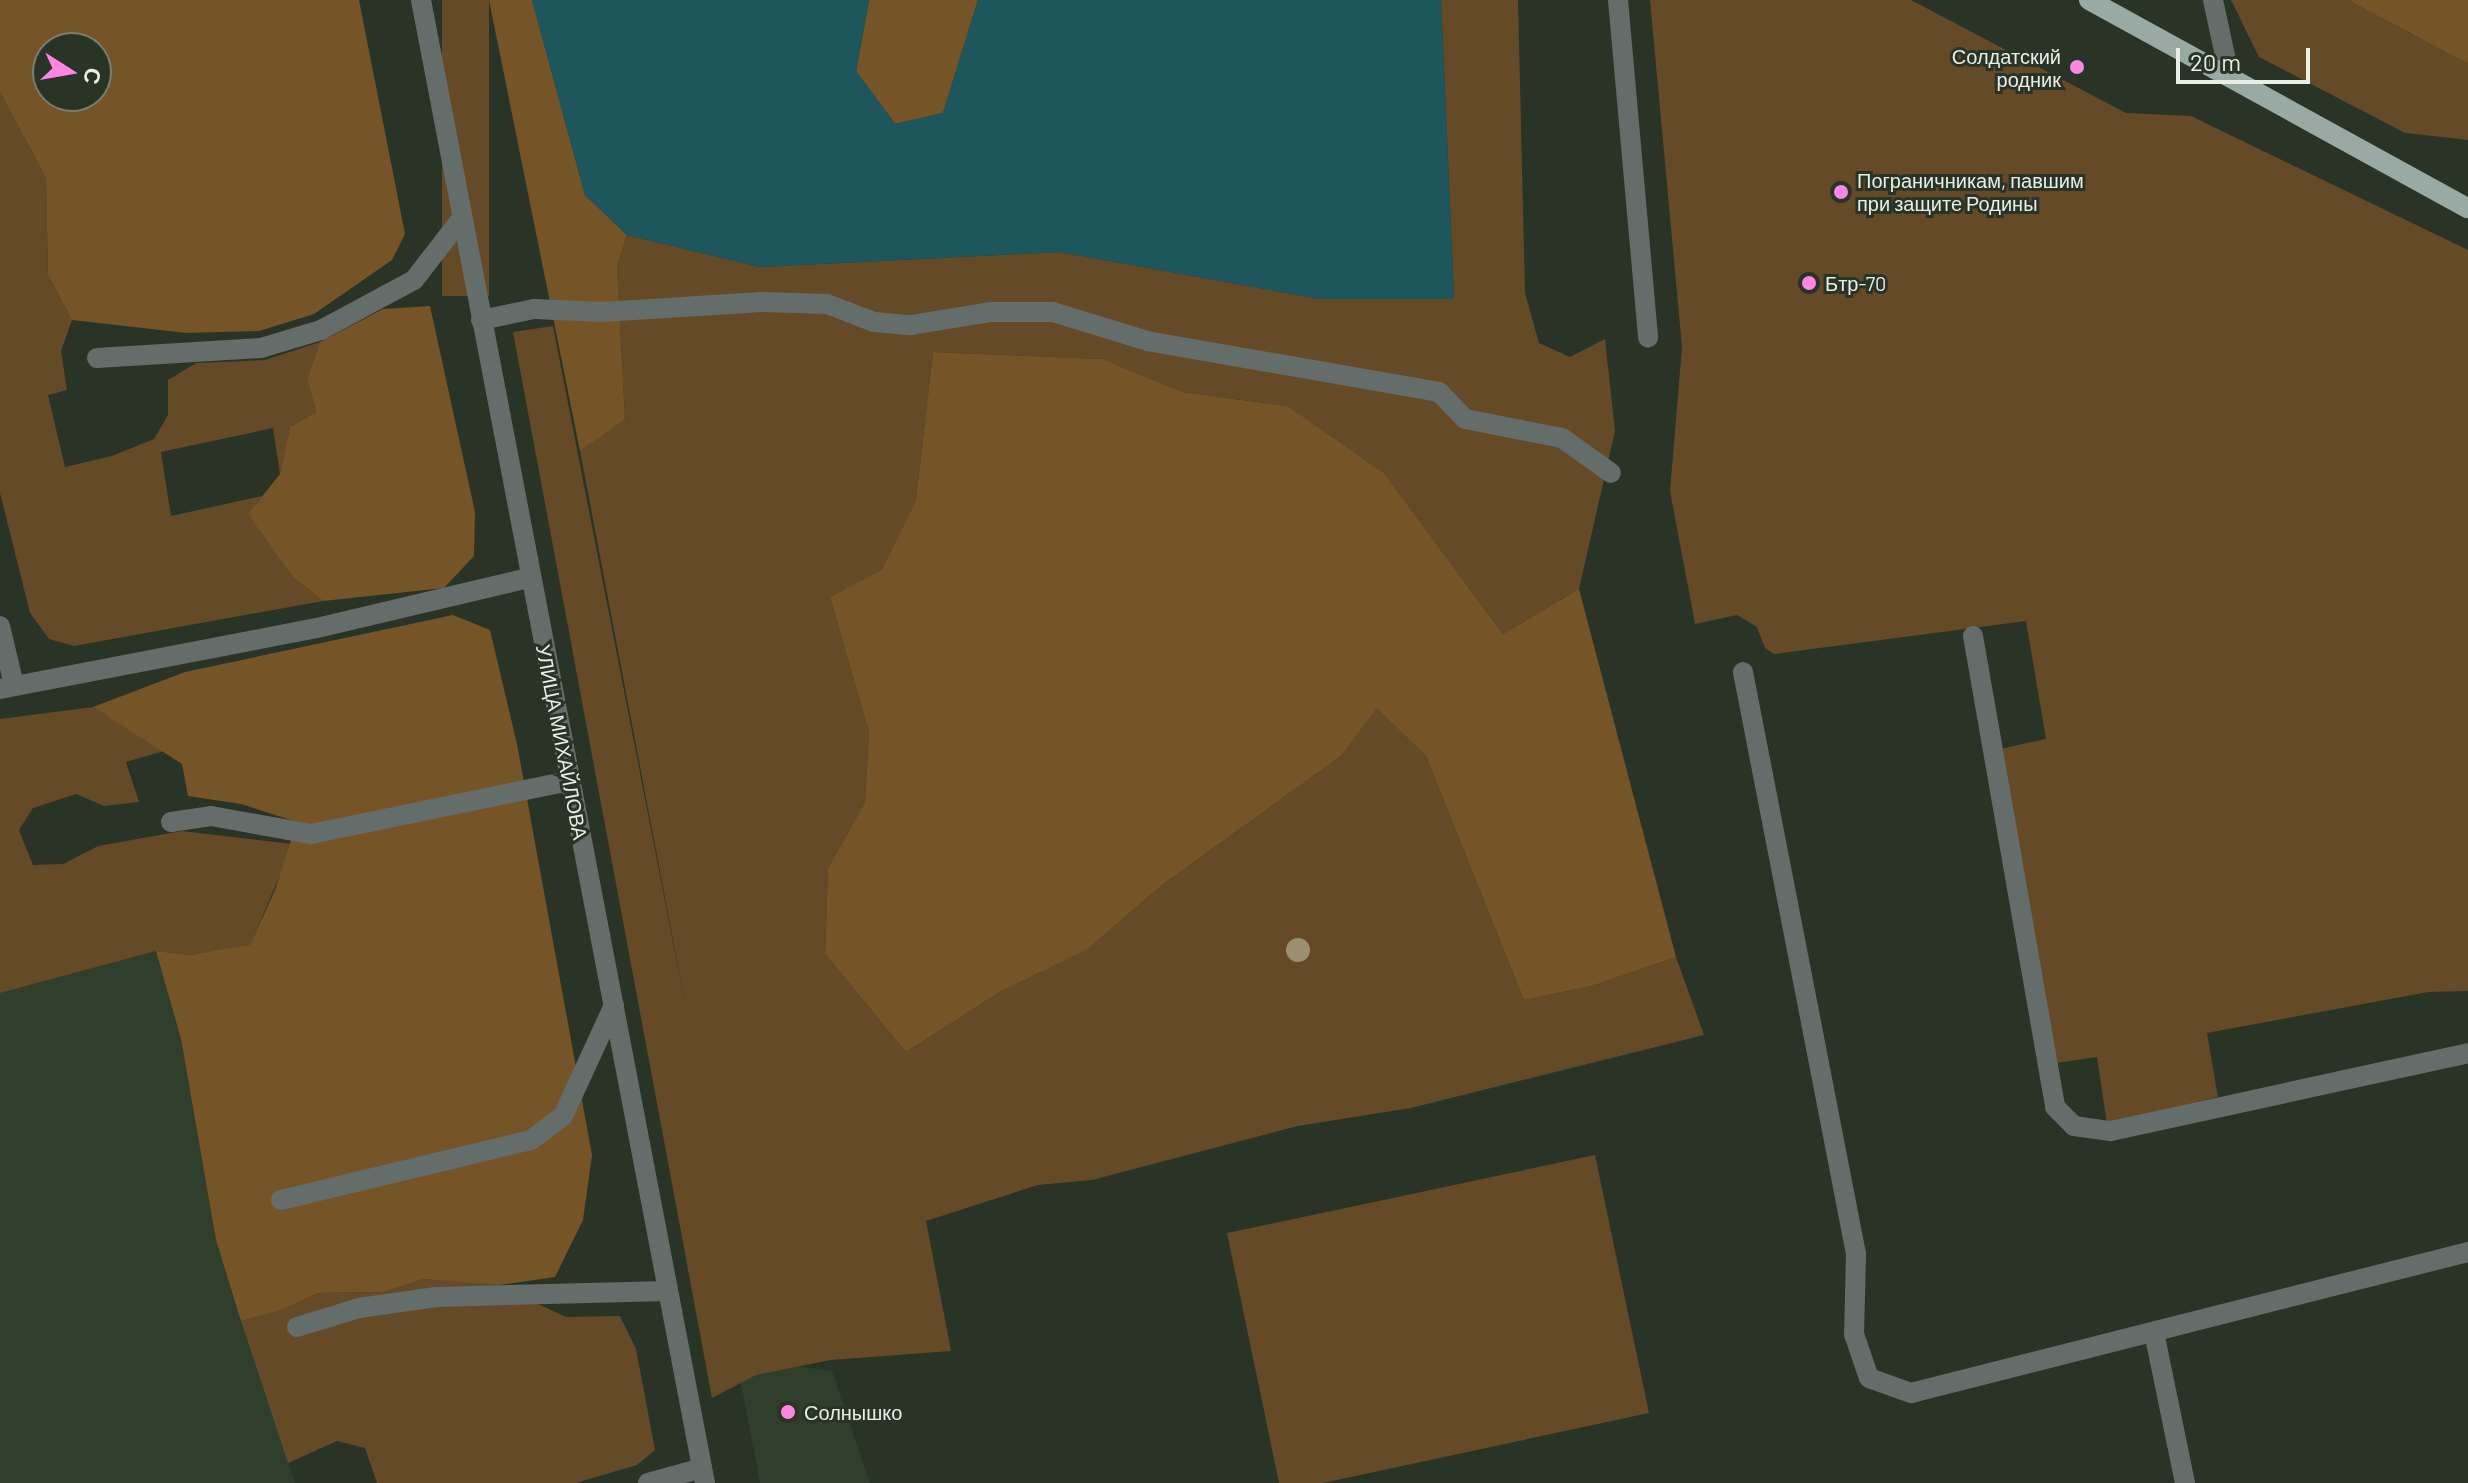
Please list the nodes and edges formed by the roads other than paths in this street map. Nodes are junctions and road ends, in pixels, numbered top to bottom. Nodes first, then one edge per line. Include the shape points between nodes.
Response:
1 (421, 0) edge
2 (1618, 0) edge
3 (2089, 0) edge
4 (2213, 0) edge
5 (2229, 74) junction
6 (2468, 208) edge
7 (462, 218) junction
8 (481, 320) junction
9 (1648, 338) dead end
10 (97, 358) dead end
11 (1611, 473) dead end
12 (529, 578) junction
13 (0, 626) edge
14 (1973, 636) dead end
15 (1743, 672) dead end
16 (7, 687) edge
17 (570, 781) junction
18 (171, 822) dead end
19 (614, 1005) junction
20 (2468, 1053) edge
21 (281, 1200) dead end
22 (2468, 1252) edge
23 (668, 1291) junction
24 (297, 1327) dead end
25 (2154, 1332) junction
26 (703, 1476) edge
27 (648, 1483) edge
28 (2185, 1483) edge

1 - 7 street, УЛИЦА МИХАЙЛОВА
2 - 9 street
3 - 5 main road
4 - 5 street
5 - 6 main road
7 - 8 street, УЛИЦА МИХАЙЛОВА
7 - 10 street via 414,280 321,330 261,348
8 - 11 street via 534,309 602,312 762,302 827,304 874,322 911,325 990,312 1053,312 1147,341 1439,392 1465,419 1562,438
8 - 12 street, УЛИЦА МИХАЙЛОВА
12 - 16 street via 317,628
12 - 17 street, УЛИЦА МИХАЙЛОВА
13 - 16 street
14 - 20 street via 2055,1107 2074,1126 2111,1131
15 - 25 street via 1856,1254 1854,1334 1869,1378 1911,1393
17 - 18 street via 311,834 211,816
17 - 19 street, УЛИЦА МИХАЙЛОВА
19 - 21 street via 563,1116 531,1140
19 - 23 street, УЛИЦА МИХАЙЛОВА
22 - 25 street
23 - 24 street via 436,1297 359,1308
23 - 26 street, УЛИЦА МИХАЙЛОВА
25 - 28 street
26 - 27 street

